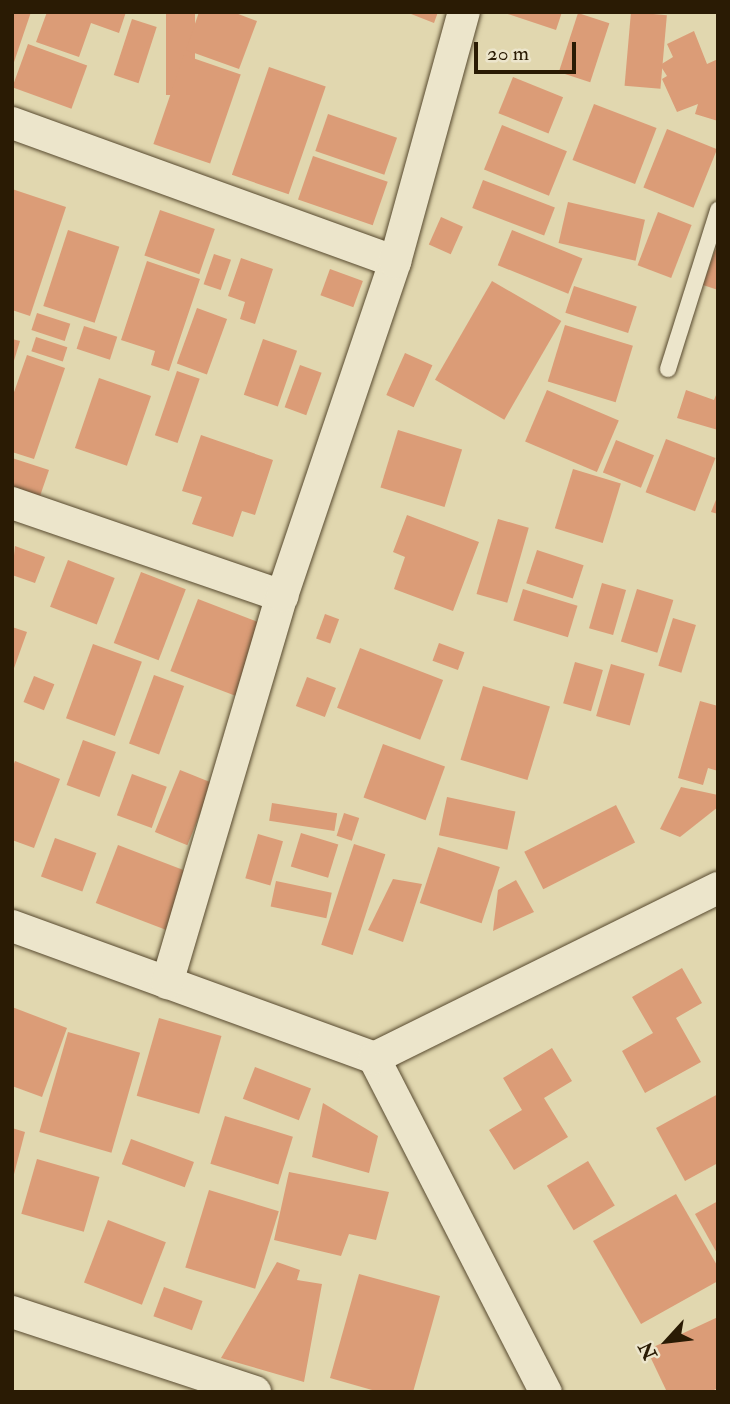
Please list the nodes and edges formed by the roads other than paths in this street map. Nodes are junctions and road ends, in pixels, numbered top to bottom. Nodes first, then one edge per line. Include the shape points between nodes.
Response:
1 (464, 12) edge
2 (12, 123) edge
3 (718, 210) edge
4 (395, 262) junction
5 (668, 369) dead end
6 (12, 503) edge
7 (282, 596) junction
8 (718, 888) edge
9 (12, 926) edge
10 (167, 983) junction
11 (374, 1058) junction
12 (12, 1312) edge
13 (255, 1392) edge
14 (546, 1392) edge

1 - 4 street
2 - 4 street
3 - 5 lane
4 - 7 street
6 - 7 street
7 - 10 street
8 - 11 street
9 - 10 street
10 - 11 street
11 - 14 street
12 - 13 street

